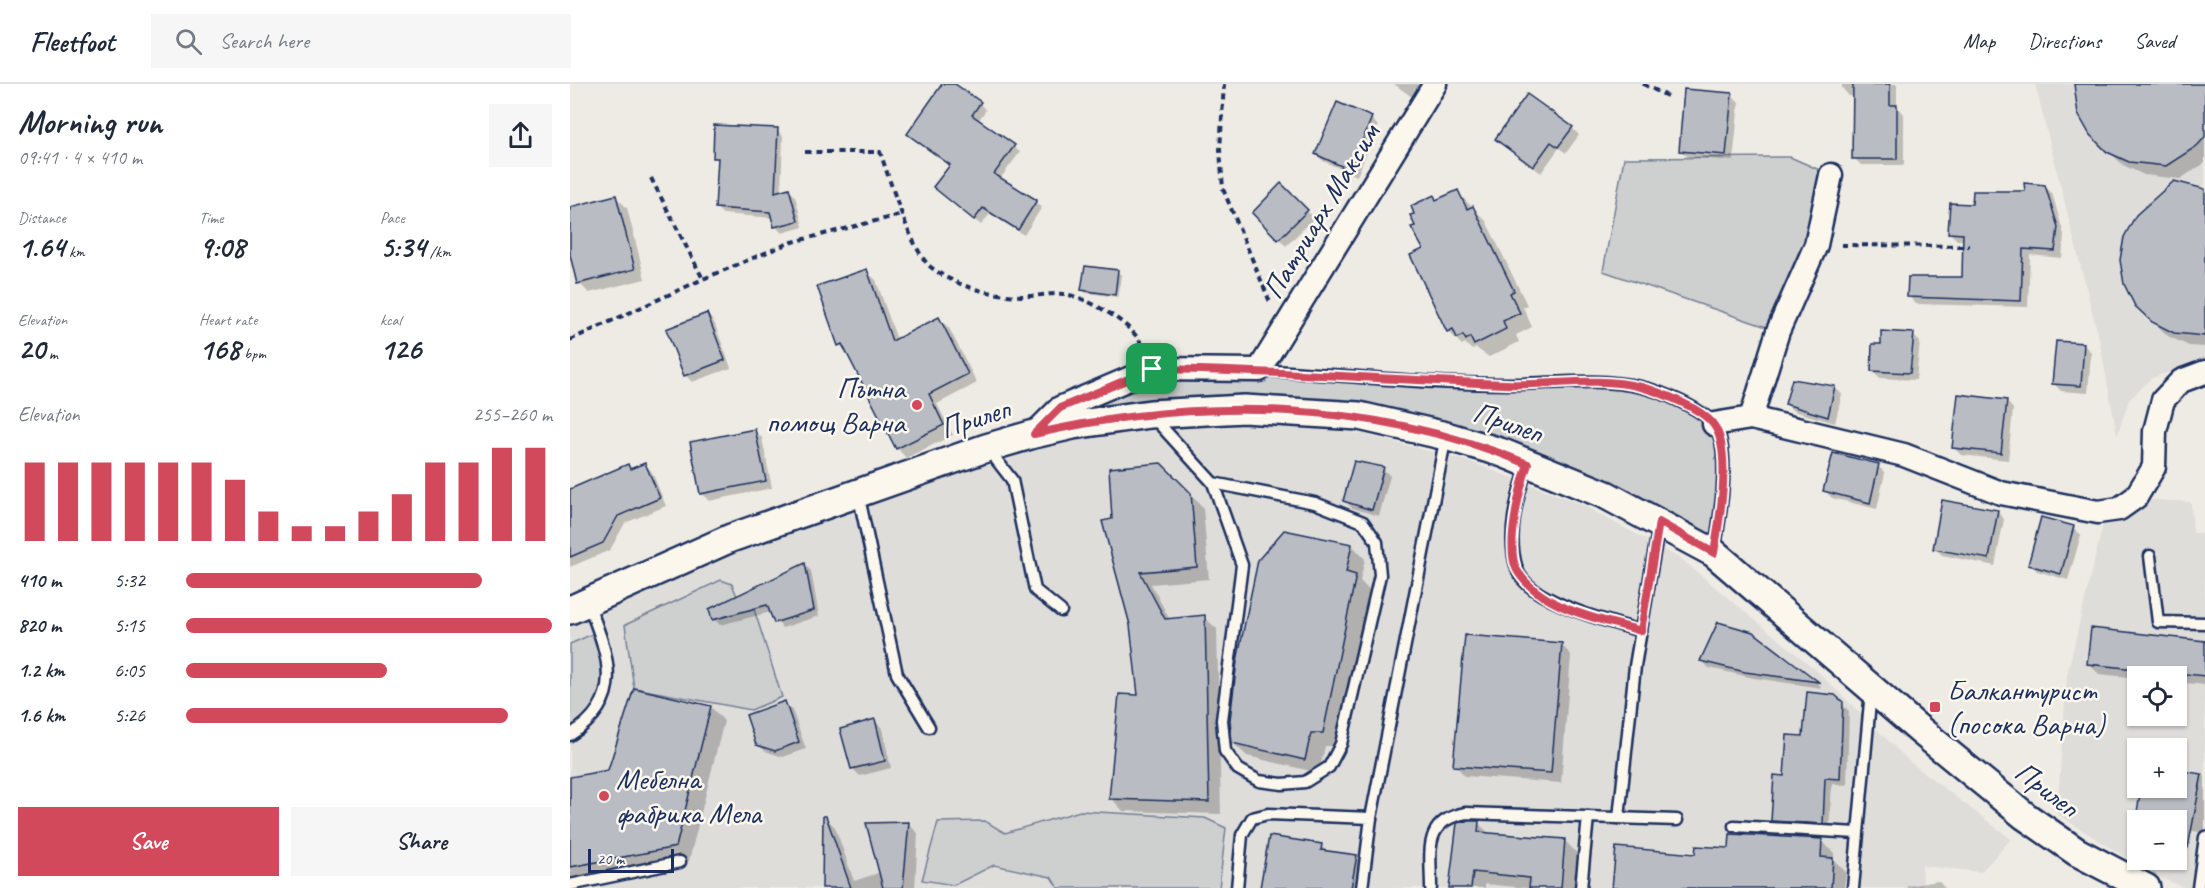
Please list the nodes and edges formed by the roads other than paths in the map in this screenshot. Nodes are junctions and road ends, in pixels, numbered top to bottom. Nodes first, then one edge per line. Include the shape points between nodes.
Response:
1 (1435, 84) edge
2 (1831, 175) dead end
3 (1259, 370) junction
4 (2205, 372) edge
5 (1150, 414) junction
6 (1751, 418) junction
7 (1714, 424) junction
8 (1034, 434) junction
9 (1446, 436) junction
10 (986, 448) junction
11 (1528, 464) junction
12 (1213, 483) junction
13 (858, 493) junction
14 (1659, 522) junction
15 (1714, 553) junction
16 (2150, 556) dead end
17 (579, 606) edge
18 (1061, 612) dead end
19 (2205, 623) edge
20 (1641, 631) junction
21 (1871, 687) junction
22 (929, 727) dead end
23 (570, 735) edge
24 (1588, 817) junction
25 (1371, 818) junction
26 (1619, 818) junction
27 (1677, 820) dead end
28 (1734, 826) dead end
29 (1857, 833) junction
30 (2205, 837) edge
31 (680, 862) dead end
32 (570, 885) edge
33 (1236, 888) edge
34 (1362, 888) edge
35 (1431, 888) edge
36 (1581, 888) edge
37 (1853, 888) edge
38 (2146, 888) edge
39 (2198, 888) edge

1 - 3 street, Патриарх Максим
2 - 6 street via 1816,244 1778,331
3 - 7 lane via 1508,384 1603,381 1642,387 1695,408
3 - 8 street via 1152,369 1060,408
4 - 6 street via 2181,381 2163,400 2155,431 2154,467 2136,497 2119,509 2098,512 2001,493 1905,455
5 - 8 street, Прилеп
5 - 9 street, Прилеп via 1244,409 1359,416
5 - 12 lane
6 - 7 street
7 - 15 lane via 1722,454 1724,489
8 - 10 street, Прилеп
9 - 11 street, Прилеп
9 - 25 lane
10 - 13 street, Прилеп
10 - 18 lane via 1012,480 1035,590
11 - 14 street, Прилеп via 1606,495
11 - 20 lane via 1517,497 1517,570 1537,592 1571,610
12 - 12 lane via 1242,565 1222,720 1225,751 1238,769 1259,781 1305,782 1329,767 1341,744 1380,575 1377,542 1363,522 1315,503
13 - 17 street, Прилеп via 731,538
13 - 22 lane via 897,674
14 - 15 street, Прилеп
14 - 20 lane
15 - 21 street, Прилеп
16 - 19 lane via 2158,622
17 - 23 lane via 606,655 610,675 603,700 587,725
20 - 26 lane
21 - 29 lane
21 - 38 street, Прилеп via 2025,816 2077,852
24 - 26 lane
24 - 35 lane via 1466,813 1449,816 1435,828
24 - 36 lane
25 - 33 lane via 1268,814 1252,818 1242,835
25 - 34 lane
26 - 27 lane
28 - 29 lane
29 - 37 lane
30 - 39 lane
31 - 32 lane

